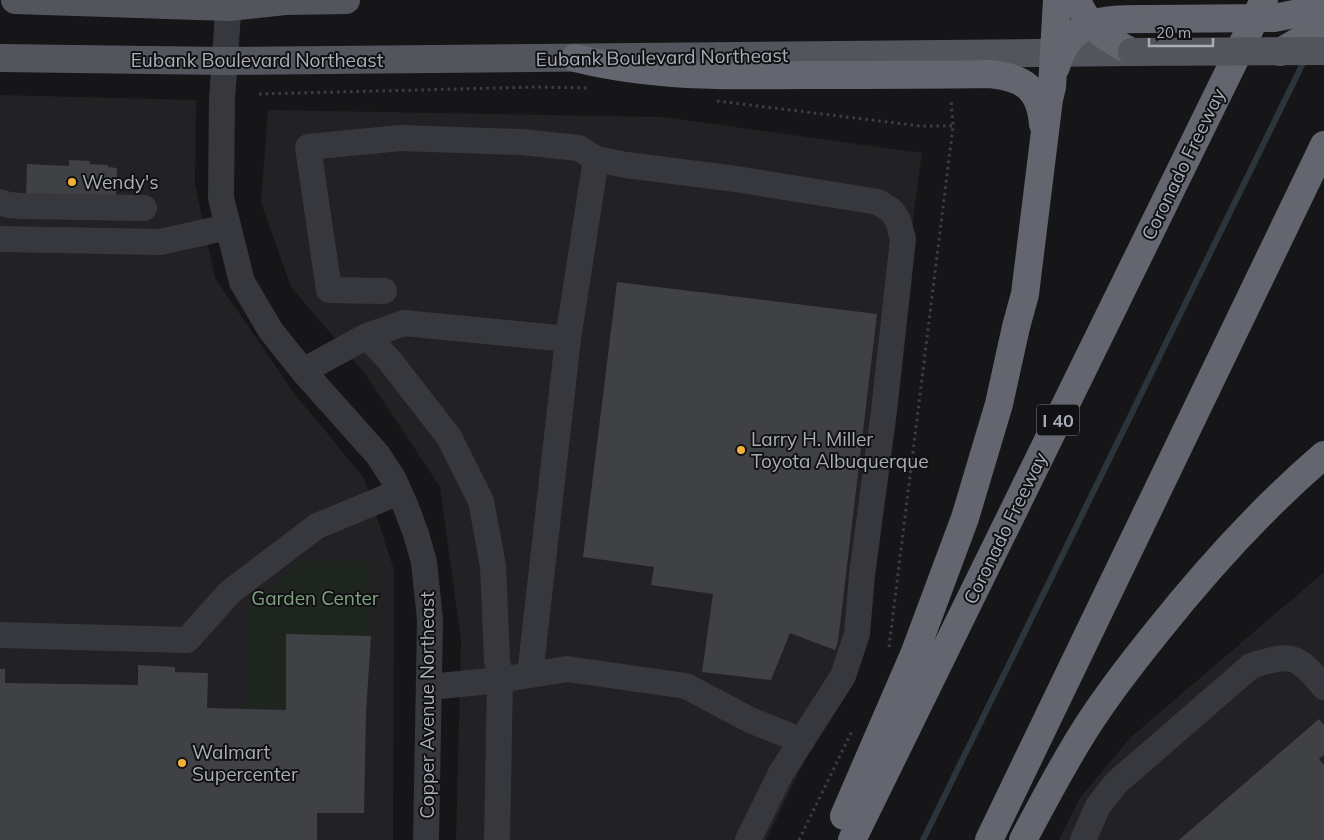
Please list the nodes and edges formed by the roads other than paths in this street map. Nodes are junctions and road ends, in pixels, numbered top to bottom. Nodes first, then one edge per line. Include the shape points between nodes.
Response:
1 (15, 0) edge
2 (346, 0) edge
3 (1057, 0) edge
4 (1077, 0) edge
5 (1264, 0) edge
6 (82, 1) edge
7 (229, 3) edge
8 (1324, 4) edge
9 (1091, 24) junction
10 (1324, 30) edge
11 (1058, 52) junction
12 (1132, 52) junction
13 (1280, 52) junction
14 (1324, 52) edge
15 (0, 58) edge
16 (575, 58) junction
17 (225, 62) junction
18 (1044, 138) junction
19 (1324, 145) edge
20 (596, 159) junction
21 (0, 202) edge
22 (144, 208) dead end
23 (228, 227) junction
24 (0, 239) edge
25 (384, 291) dead end
26 (367, 336) junction
27 (568, 339) junction
28 (304, 371) junction
29 (1324, 455) edge
30 (399, 492) junction
31 (0, 635) edge
32 (530, 675) junction
33 (500, 680) junction
34 (429, 687) junction
35 (1324, 687) edge
36 (802, 741) junction
37 (426, 840) edge
38 (498, 840) edge
39 (748, 840) edge
40 (834, 840) edge
41 (852, 840) edge
42 (989, 840) edge
43 (1024, 840) edge
44 (1083, 840) edge

1 - 6 main road
2 - 7 main road
3 - 11 highway
4 - 9 highway
5 - 41 highway, Coronado Freeway / I 40
6 - 7 main road
7 - 17 street, Copper Avenue Northeast
8 - 9 highway, bridge via 1274,18 1111,19
9 - 11 highway via 1072,36
9 - 12 highway via 1108,39
10 - 13 highway
11 - 12 main road, Eubank Boulevard Northeast
11 - 16 main road, Eubank Boulevard Northeast
11 - 18 highway
12 - 13 main road, Eubank Boulevard Northeast, bridge
13 - 14 main road, Eubank Boulevard Northeast, bridge
15 - 17 main road, Eubank Boulevard Northeast
16 - 17 main road, Eubank Boulevard Northeast
16 - 18 highway via 606,66 707,76 989,74 1008,77 1027,85 1033,92 1042,112
17 - 23 street, Copper Avenue Northeast via 221,198
18 - 40 highway via 1025,294 996,413 965,518 915,652
19 - 42 highway
20 - 25 street via 579,148 521,142 400,138 308,147 329,290
20 - 27 street
20 - 36 street via 878,202 892,211 898,222 903,239 857,634 843,676
21 - 22 street via 22,206
23 - 24 street via 160,242
23 - 28 street, Copper Avenue Northeast via 242,282 271,331
26 - 27 street via 404,323
26 - 28 street
26 - 33 street via 449,438 481,501 493,566 496,660
27 - 32 street
28 - 30 street, Copper Avenue Northeast via 378,455
29 - 43 highway via 1285,489 1235,541 1135,659 1086,727
30 - 31 street via 317,526 230,592 187,640
30 - 34 street, Copper Avenue Northeast via 424,562 430,620
32 - 33 street
32 - 36 street via 567,669 686,686 750,720
33 - 34 street
33 - 38 street
34 - 37 street, Copper Avenue Northeast
35 - 44 street via 1307,667 1289,659 1278,658 1251,666 1116,783 1098,806
36 - 39 street

